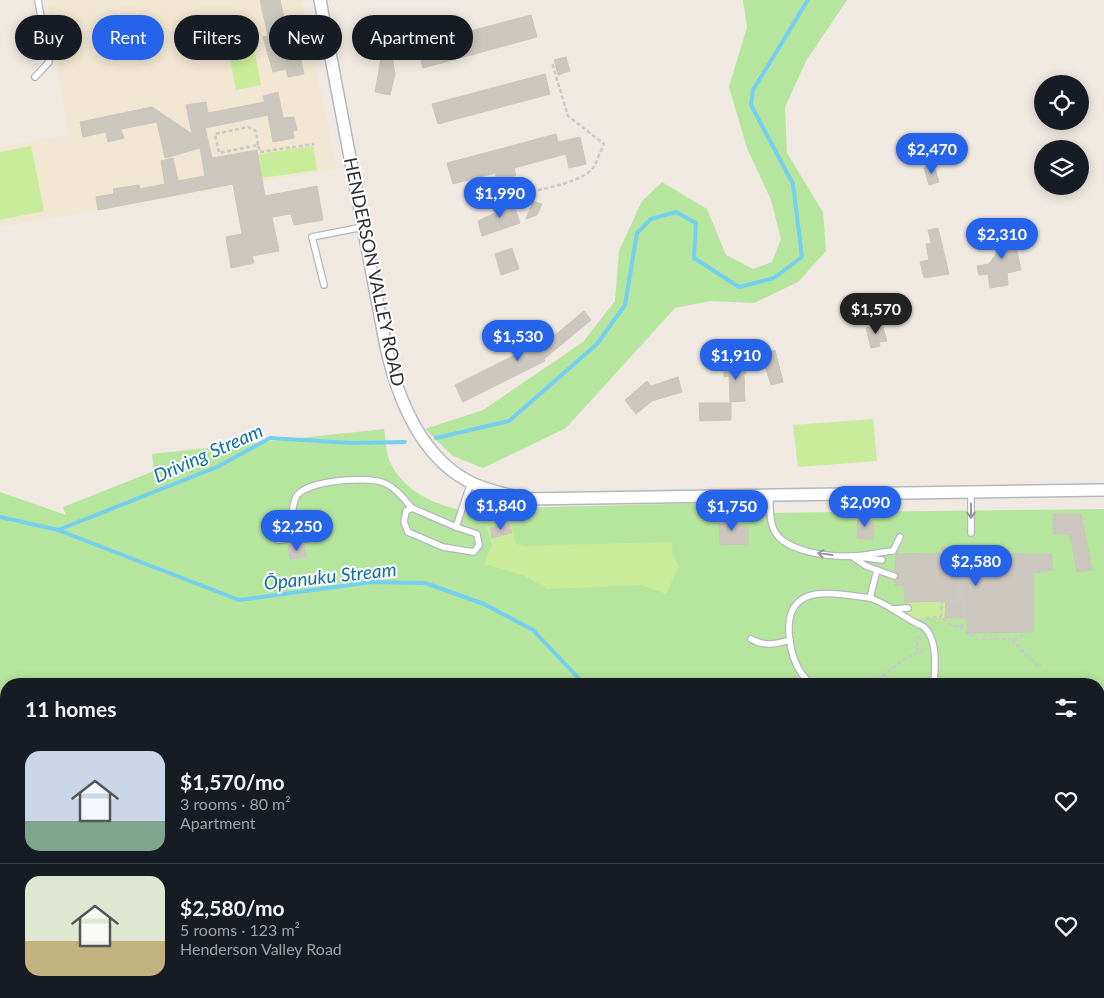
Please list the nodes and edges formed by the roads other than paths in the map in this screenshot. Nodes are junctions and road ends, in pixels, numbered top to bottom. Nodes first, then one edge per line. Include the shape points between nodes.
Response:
1 (38, 0) edge
2 (320, 0) edge
3 (35, 77) dead end
4 (363, 227) junction
5 (324, 285) dead end
6 (470, 482) junction
7 (971, 490) junction
8 (1104, 490) edge
9 (770, 494) junction
10 (412, 508) junction
11 (456, 527) junction
12 (971, 533) dead end
13 (900, 537) dead end
14 (290, 539) junction
15 (306, 539) dead end
16 (278, 540) dead end
17 (853, 557) junction
18 (882, 560) dead end
19 (877, 570) junction
20 (894, 576) dead end
21 (870, 598) junction
22 (908, 608) dead end
23 (892, 609) junction
24 (751, 639) dead end
25 (790, 640) junction
26 (806, 678) edge
27 (934, 678) edge

1 - 3 lane via 49,62
2 - 4 street, HENDERSON VALLEY ROAD
4 - 5 lane via 312,237
4 - 6 street, HENDERSON VALLEY ROAD via 386,348 402,401 433,451
6 - 9 street, HENDERSON VALLEY ROAD via 526,499
6 - 11 lane
7 - 8 street, HENDERSON VALLEY ROAD
7 - 9 street, HENDERSON VALLEY ROAD
7 -> 12 lane
17 -> 9 lane via 801,550 790,545 774,531 770,519
10 - 11 lane
10 - 11 lane via 406,511 404,522 408,532 444,547 474,552 480,545 477,534
10 - 14 lane via 386,483 374,479 351,479 314,486 301,491 296,497
13 - 17 lane via 893,551
14 - 15 lane
14 - 16 lane
17 - 18 lane
17 - 19 lane
19 - 20 lane
19 - 21 lane
21 - 23 lane
21 - 25 lane via 829,593 804,597 792,612
22 - 23 lane
23 - 27 lane via 929,633 935,662
24 - 25 lane via 772,645
25 - 26 lane via 800,671

